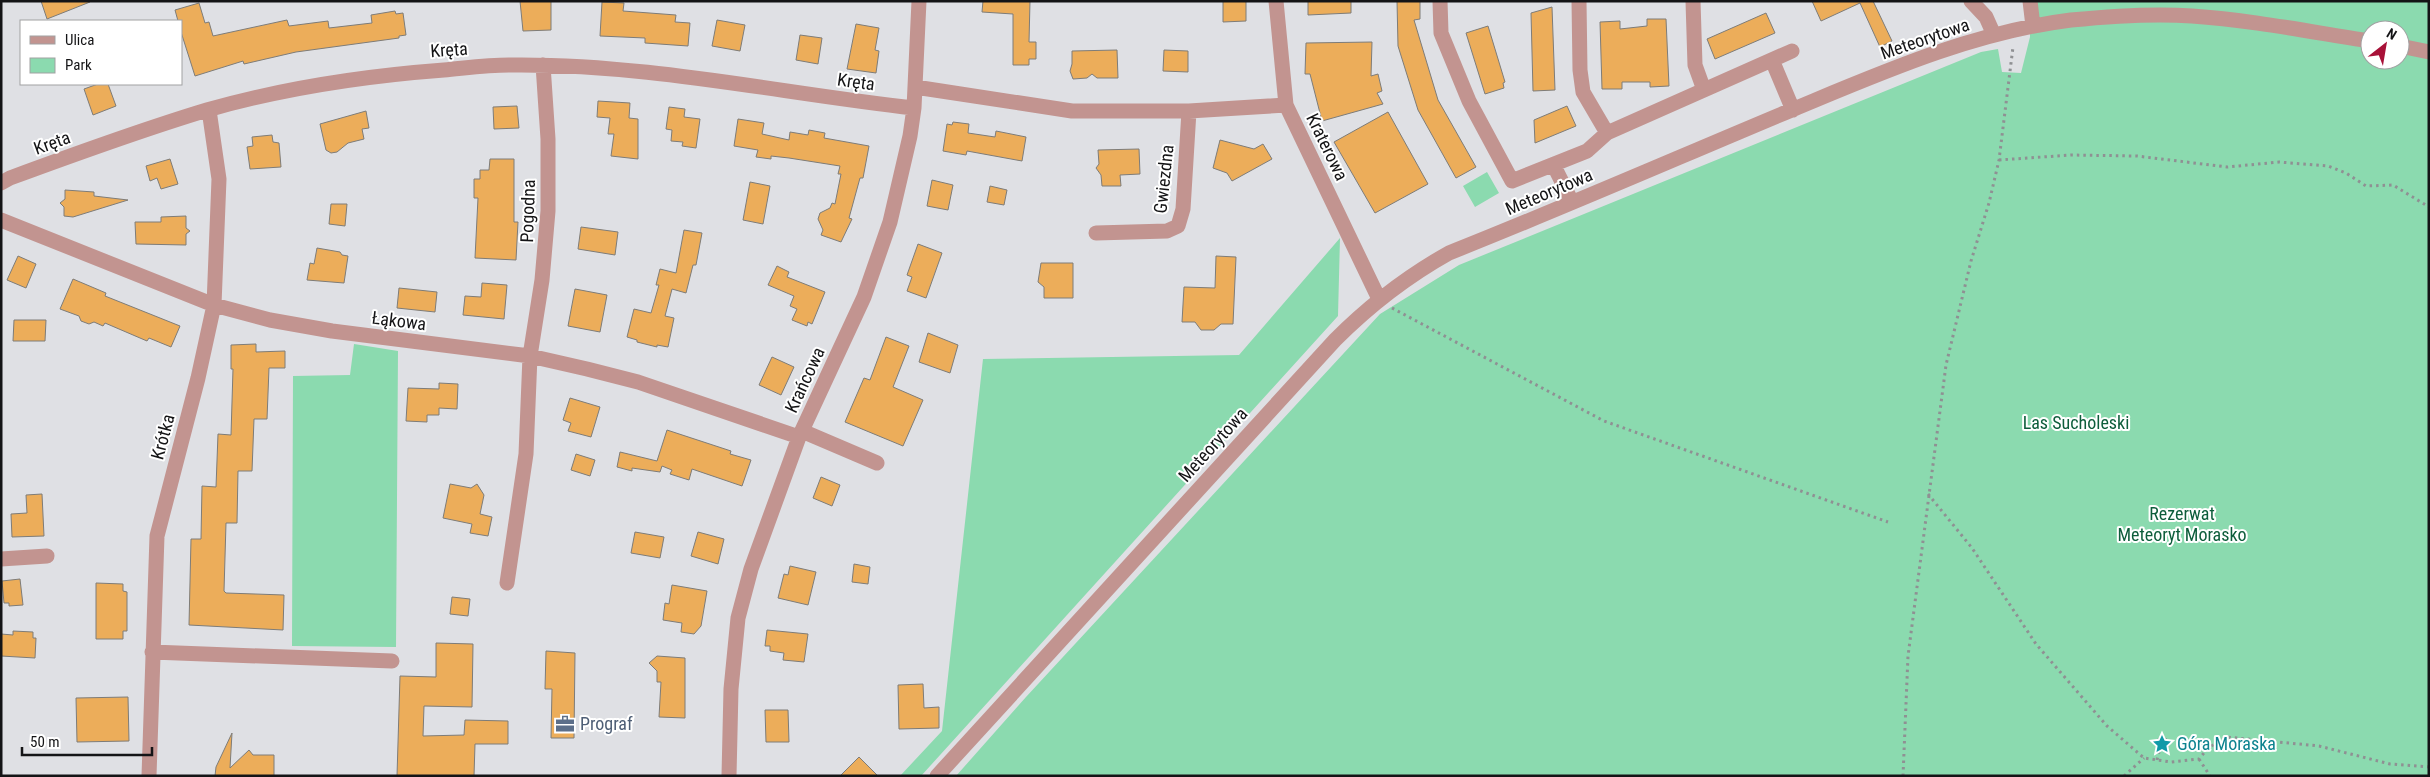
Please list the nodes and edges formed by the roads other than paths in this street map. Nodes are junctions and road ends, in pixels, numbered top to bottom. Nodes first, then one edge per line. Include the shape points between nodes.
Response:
1 (918, 1) edge
2 (1276, 1) edge
3 (1440, 1) edge
4 (1579, 1) edge
5 (1692, 1) edge
6 (1971, 1) edge
7 (2030, 1) edge
8 (2032, 26) junction
9 (2001, 33) junction
10 (2360, 40) edge
11 (2410, 48) edge
12 (1792, 52) dead end
13 (2429, 52) edge
14 (1772, 60) junction
15 (543, 65) junction
16 (915, 87) junction
17 (1704, 90) junction
18 (1286, 105) junction
19 (914, 108) junction
20 (1793, 108) junction
21 (209, 110) junction
22 (1189, 112) junction
23 (1607, 133) junction
24 (1554, 166) junction
25 (1, 183) edge
26 (1572, 202) junction
27 (1, 220) edge
28 (1096, 233) dead end
29 (1379, 299) junction
30 (214, 305) junction
31 (530, 356) junction
32 (800, 434) junction
33 (877, 463) dead end
34 (47, 556) dead end
35 (1, 559) edge
36 (507, 584) dead end
37 (152, 652) junction
38 (392, 661) dead end
39 (149, 776) edge
40 (729, 776) edge
41 (937, 776) edge

1 - 16 street, Krańcowa
2 - 18 street, Kraterowa
3 - 24 street via 1441,33 1468,101 1512,181
4 - 23 street via 1580,70 1584,92
5 - 17 street via 1694,65
6 - 9 street
7 - 8 street
8 - 9 street, Meteorytowa
8 - 10 street, Meteorytowa via 2103,17 2192,16
9 - 20 street, Meteorytowa via 1927,56
11 - 13 street
12 - 14 street
14 - 17 street
14 - 20 street
15 - 19 street, Kręta via 675,75
15 - 21 street, Kręta via 388,74 303,87
15 - 31 street, Pogodna via 548,211 542,280
16 - 19 street, Krańcowa
16 - 22 street via 1051,110
17 - 23 street
18 - 22 street
18 - 29 street, Kraterowa
19 - 32 street, Krańcowa via 901,176 876,266
20 - 26 street, Meteorytowa
21 - 25 street, Kręta via 117,139
21 - 30 street, Krótka via 219,179
22 - 28 street, Gwiezdna via 1183,209 1178,226 1167,231
23 - 24 street via 1587,151
24 - 26 street
26 - 29 street, Meteorytowa via 1449,253 1412,274
27 - 30 street, Łąkowa
29 - 41 street, Meteorytowa via 1317,360
30 - 31 street, Łąkowa via 270,320 332,331
30 - 37 street, Krótka via 156,536
31 - 32 street, Łąkowa via 638,382
31 - 36 street, Pogodna via 526,454
32 - 33 street, Łąkowa
32 - 40 street, Krańcowa via 751,569 738,618 731,689
34 - 35 street
37 - 38 street
37 - 39 street, Krótka

